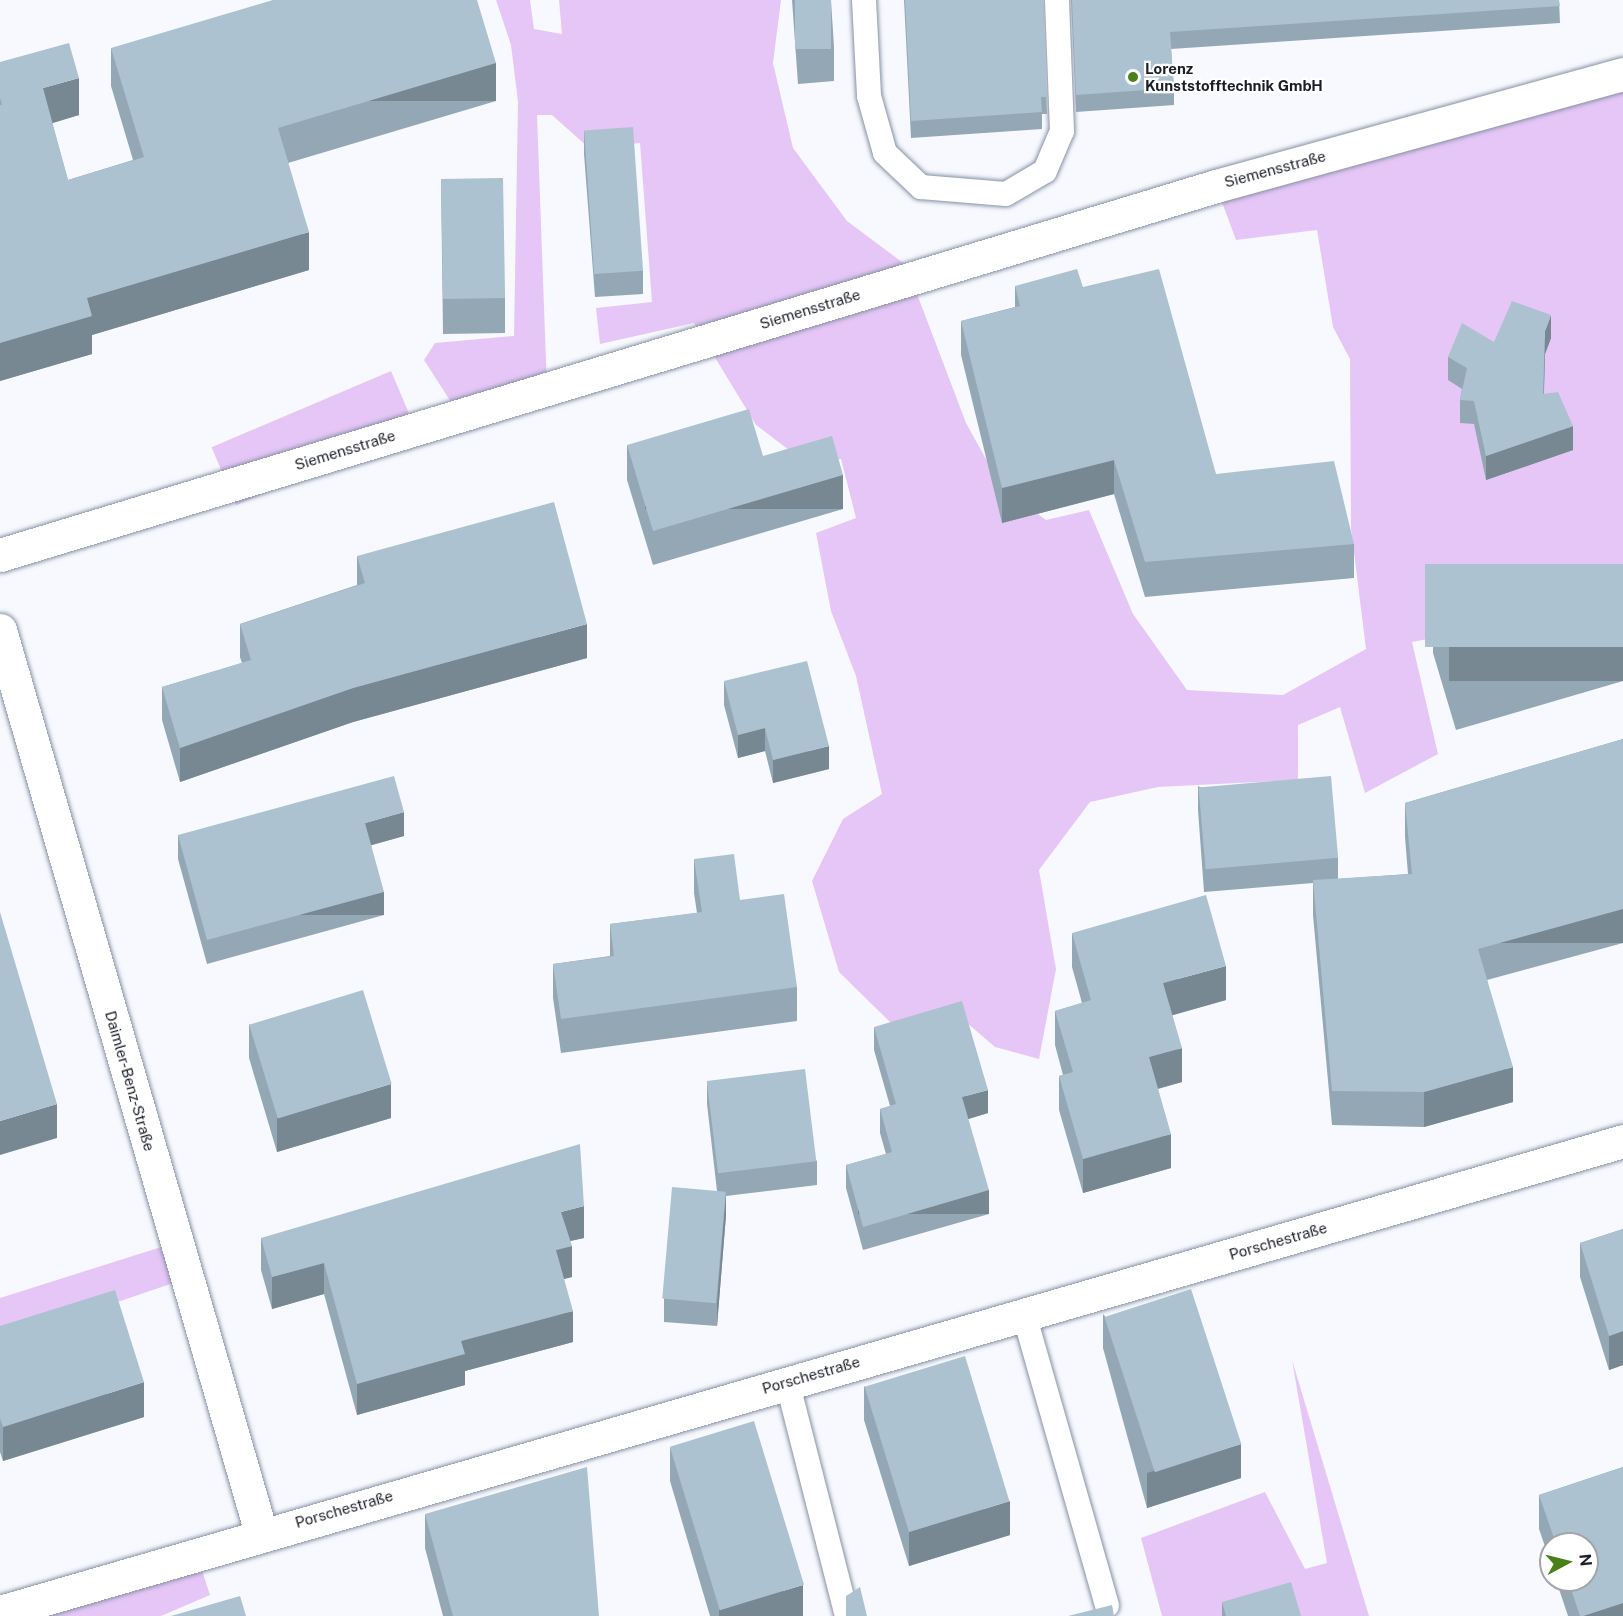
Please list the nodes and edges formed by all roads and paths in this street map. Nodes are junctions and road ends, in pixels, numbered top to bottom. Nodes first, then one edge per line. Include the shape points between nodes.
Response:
1 (864, 0) edge
2 (1057, 0) edge
3 (1623, 74) edge
4 (0, 555) edge
5 (0, 630) edge
6 (1623, 1141) edge
7 (1024, 1314) junction
8 (787, 1381) junction
9 (261, 1533) junction
10 (1107, 1605) edge
11 (0, 1612) edge
12 (848, 1616) edge

1 - 2 lane via 869,96 885,153 921,187 1006,194 1045,171 1062,131
3 - 4 street, Siemensstraße via 1216,186
5 - 9 street, Daimler-Benz-Straße
6 - 7 street, Porschestraße
7 - 8 street, Porschestraße
7 - 10 lane
8 - 9 street, Porschestraße
8 - 12 lane
9 - 11 street, Porschestraße

